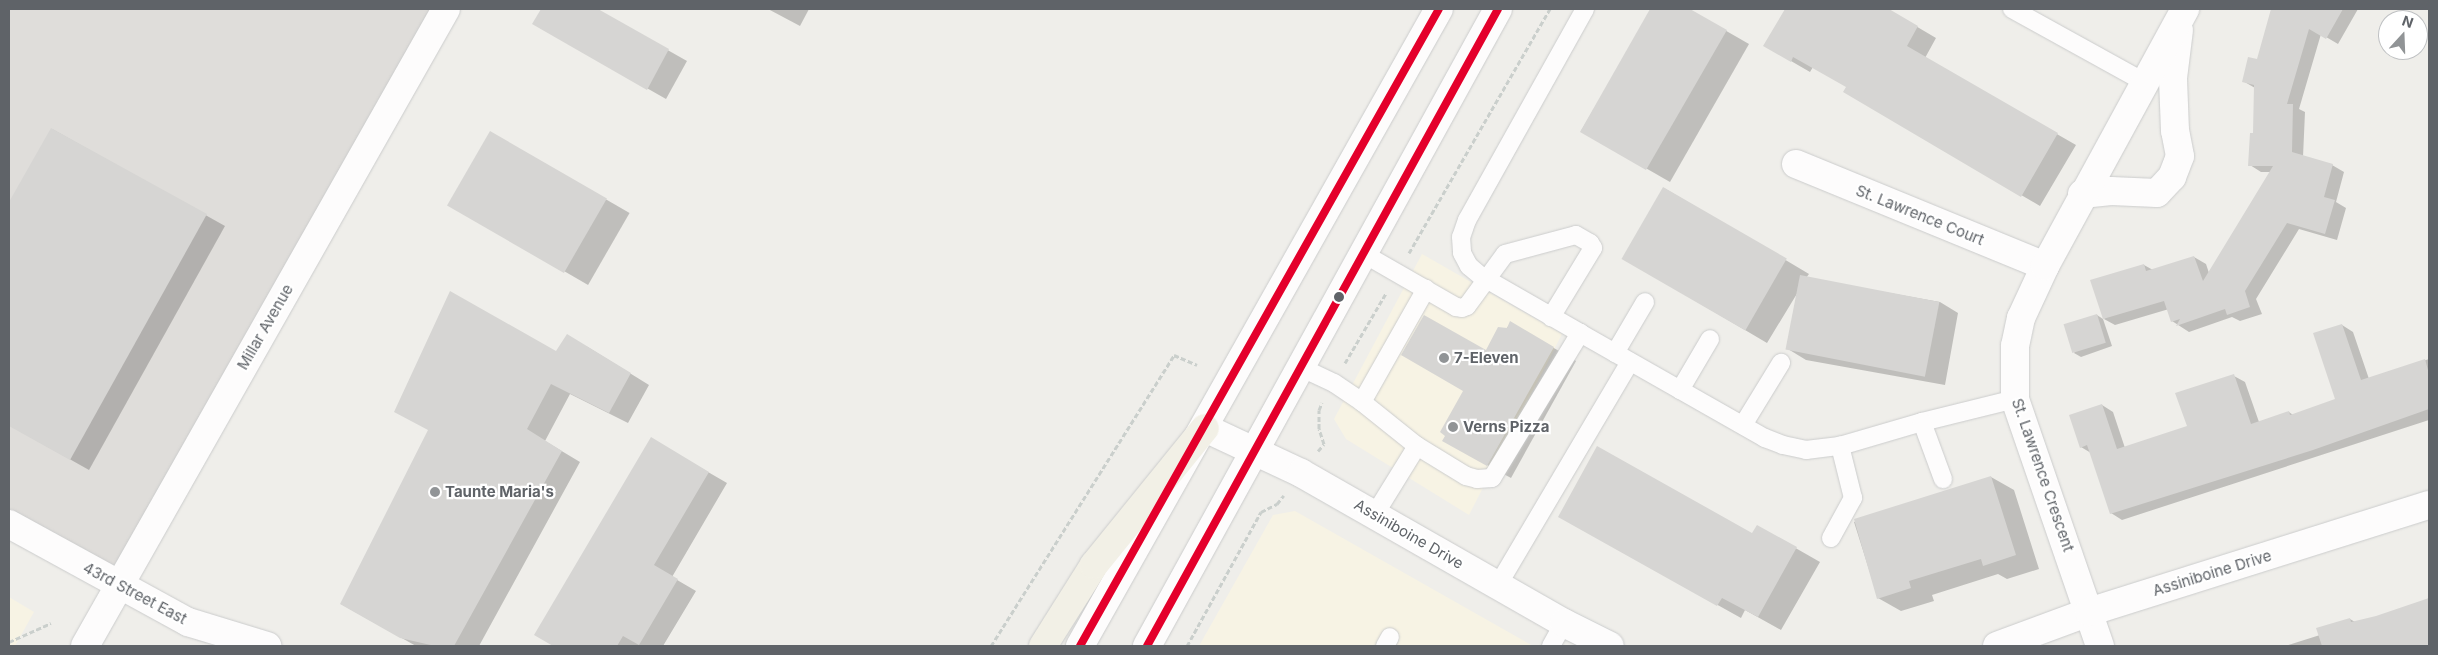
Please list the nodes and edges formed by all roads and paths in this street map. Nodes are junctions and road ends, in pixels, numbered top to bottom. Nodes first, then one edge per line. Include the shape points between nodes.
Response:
1 (446, 9) edge
2 (1440, 9) edge
3 (1498, 9) edge
4 (1550, 9) edge
5 (1585, 9) edge
6 (2012, 9) edge
7 (2183, 13) edge
8 (2144, 82) junction
9 (1796, 164) dead end
10 (2082, 194) junction
11 (1364, 254) junction
12 (2044, 266) junction
13 (1397, 273) junction
14 (1486, 279) junction
15 (1426, 289) junction
16 (1645, 302) dead end
17 (1551, 316) junction
18 (1580, 333) junction
19 (1710, 339) dead end
20 (1623, 357) junction
21 (1781, 363) dead end
22 (1197, 365) dead end
23 (1302, 368) junction
24 (1334, 383) junction
25 (1680, 390) junction
26 (2015, 399) junction
27 (1362, 402) junction
28 (1922, 422) junction
29 (1743, 425) junction
30 (1205, 428) junction
31 (1417, 446) junction
32 (1840, 446) junction
33 (1255, 451) junction
34 (1301, 473) junction
35 (1943, 479) dead end
36 (2429, 505) edge
37 (1375, 514) junction
38 (9, 524) edge
39 (1831, 538) dead end
40 (119, 585) junction
41 (1498, 585) junction
42 (2089, 612) junction
43 (51, 623) dead end
44 (1558, 635) edge
45 (9, 642) edge
46 (254, 644) edge
47 (85, 646) edge
48 (991, 646) edge
49 (1043, 646) edge
50 (1080, 646) edge
51 (1148, 646) edge
52 (1187, 646) edge
53 (1610, 646) edge
54 (1997, 646) edge
55 (2100, 646) edge

1 - 40 street, Millar Avenue
2 - 30 street
3 - 11 street
4 - 13 path
5 - 14 lane via 1467,220 1462,253 1469,266
6 - 8 lane
7 - 8 street, St. Lawrence Crescent
7 - 10 street, St. Lawrence Crescent via 2173,78 2175,131 2180,156 2172,177 2157,193 2111,191
8 - 10 street, St. Lawrence Crescent
9 - 12 street, St. Lawrence Court
10 - 12 street, St. Lawrence Crescent
11 - 13 lane
11 - 23 street
12 - 26 street, St. Lawrence Crescent via 2021,318 2015,346
13 - 15 lane
13 - 24 path
14 - 15 lane via 1467,306 1462,308
14 - 17 lane
14 - 17 lane via 1505,254 1576,235 1593,248
15 - 27 lane
16 - 20 lane
17 - 18 lane
18 - 20 lane
18 - 31 lane via 1492,478 1476,480 1466,476
19 - 25 lane
20 - 25 lane
20 - 41 lane
21 - 29 lane
22 - 48 path via 1174,355
23 - 24 lane
23 - 33 street
24 - 27 lane
24 - 34 path via 1319,410 1318,429 1324,444
25 - 29 lane
26 - 28 lane
26 - 42 street, St. Lawrence Crescent
27 - 31 lane
28 - 32 lane
28 - 35 lane
29 - 32 lane via 1783,445 1806,450
30 - 33 street, Assiniboine Drive
30 - 49 highway via 1094,565
30 - 50 street
31 - 37 lane
32 - 39 lane via 1853,498
33 - 34 street, Assiniboine Drive
33 - 51 street
34 - 37 street, Assiniboine Drive
34 - 52 path via 1277,504 1262,512
36 - 42 street, Assiniboine Drive
37 - 41 street, Assiniboine Drive
38 - 40 street, 43rd Street East
40 - 46 street, 43rd Street East via 188,622
40 - 47 street, Millar Avenue
41 - 44 street, Assiniboine Drive
42 - 54 street, Assiniboine Drive
42 - 55 street, St. Lawrence Crescent
43 - 45 path
44 - 53 street, Assiniboine Drive

